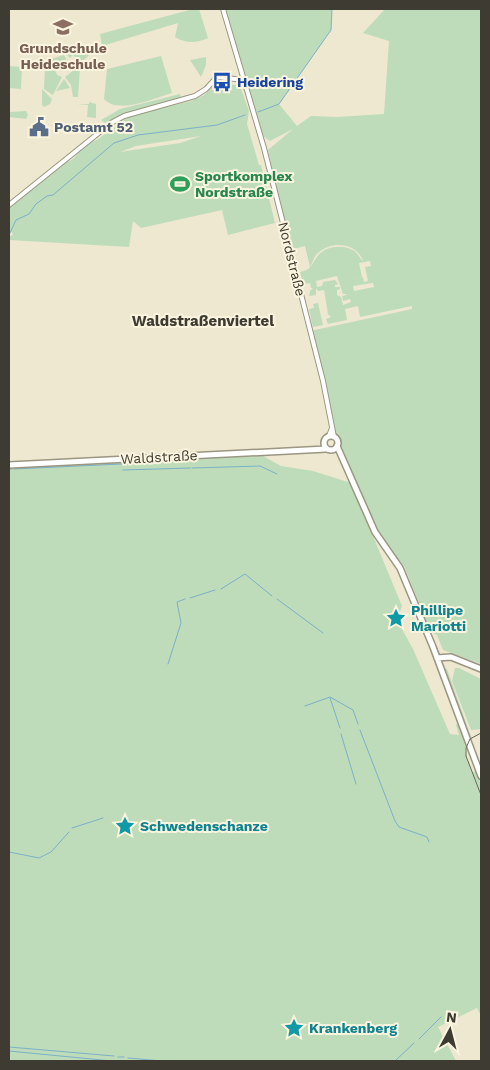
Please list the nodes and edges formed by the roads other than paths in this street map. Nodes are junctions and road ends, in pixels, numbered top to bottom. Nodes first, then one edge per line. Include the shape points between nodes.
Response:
1 (222, 9) edge
2 (244, 80) junction
3 (9, 205) edge
4 (332, 436) junction
5 (325, 446) junction
6 (335, 448) junction
7 (9, 465) edge
8 (437, 658) junction
9 (481, 669) edge
10 (481, 776) edge

1 - 2 street, Nordstraße
2 - 3 street via 217,77 195,96 115,120
2 - 4 street, Nordstraße via 333,423
4 - 5 main road via 324,440
4 - 6 main road, Nordstraße via 338,441
5 - 6 main road
5 - 7 main road, Waldstraße via 308,450
6 - 8 main road, Nordstraße via 376,534 400,568
8 - 9 main road via 444,656
8 - 10 main road, Nordstraße

